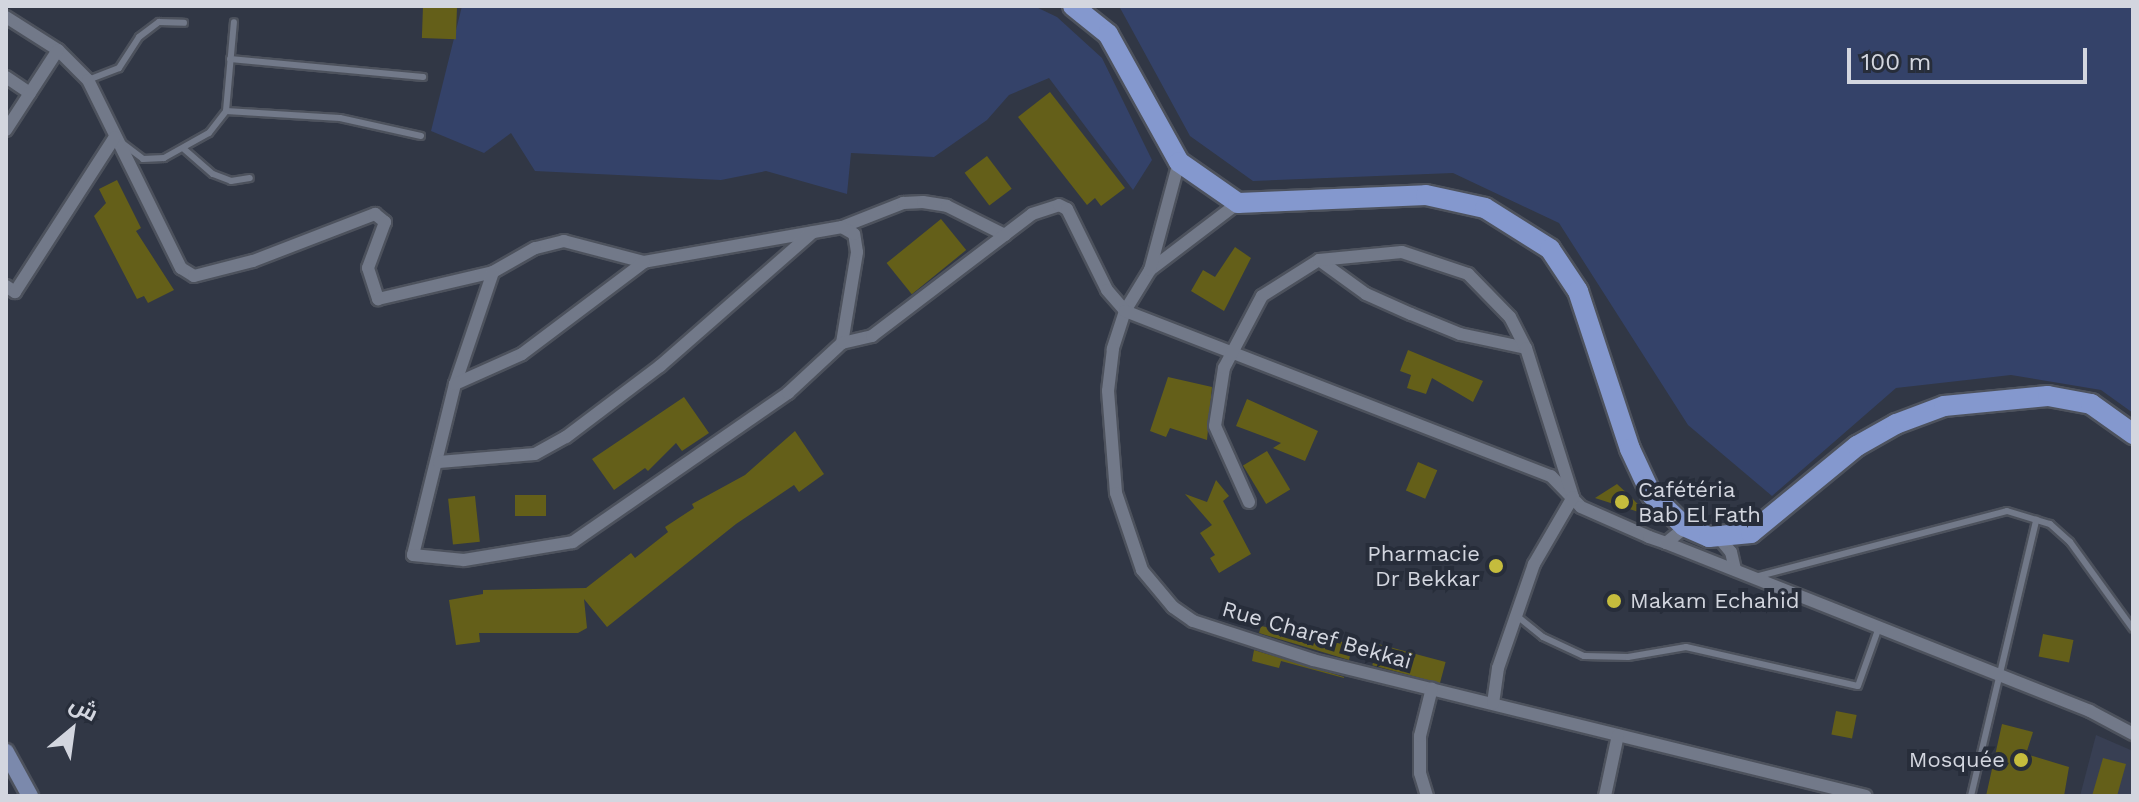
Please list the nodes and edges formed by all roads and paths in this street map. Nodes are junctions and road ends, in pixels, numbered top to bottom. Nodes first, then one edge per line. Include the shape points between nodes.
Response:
1 (1073, 6) edge
2 (6, 17) edge
3 (234, 22) dead end
4 (184, 23) dead end
5 (58, 50) junction
6 (230, 59) junction
7 (6, 77) edge
8 (423, 77) dead end
9 (88, 80) junction
10 (30, 93) junction
11 (226, 111) junction
12 (6, 130) edge
13 (421, 136) dead end
14 (115, 137) junction
15 (184, 149) junction
16 (1179, 162) junction
17 (250, 178) dead end
18 (1238, 203) junction
19 (842, 227) junction
20 (813, 231) junction
21 (1005, 235) junction
22 (1157, 247) junction
23 (1319, 260) junction
24 (1162, 261) junction
25 (644, 262) junction
26 (1150, 270) junction
27 (493, 272) junction
28 (6, 286) edge
29 (1125, 311) junction
30 (842, 343) junction
31 (1526, 348) junction
32 (1231, 351) junction
33 (455, 384) junction
34 (2133, 434) edge
35 (1558, 455) junction
36 (439, 462) junction
37 (1551, 476) junction
38 (1249, 502) dead end
39 (1577, 502) junction
40 (2036, 520) junction
41 (1686, 527) junction
42 (1666, 543) junction
43 (1726, 546) junction
44 (1735, 570) junction
45 (1755, 577) junction
46 (1517, 616) junction
47 (1879, 627) junction
48 (2133, 629) edge
49 (1998, 675) junction
50 (1432, 688) junction
51 (1493, 704) junction
52 (2133, 734) edge
53 (1618, 735) junction
54 (6, 752) edge
55 (30, 796) edge
56 (1427, 796) edge
57 (1605, 796) edge
58 (1866, 796) edge
59 (1971, 796) edge

1 - 16 main road via 1108,34
2 - 5 street
3 - 6 lane
4 - 9 lane via 159,22 139,37 119,68
5 - 9 street
5 - 10 street
6 - 8 lane
6 - 11 lane
7 - 10 street
9 - 14 street
10 - 12 street
11 - 13 lane via 340,118
11 - 15 lane via 209,133
14 - 15 lane via 143,159
14 - 27 street via 181,268 194,276 253,261 375,214 385,222 368,268 378,299
14 - 28 street via 15,292
15 - 17 lane via 213,174 231,181
16 - 18 main road
16 - 22 street
18 - 24 street, Rue Charef Bekkai
18 - 41 main road via 1426,195 1485,208 1531,233 1550,249 1578,291 1630,449 1651,494
19 - 20 street
19 - 21 street via 903,203 923,202 947,206
19 - 30 street via 854,234 857,252
20 - 25 street
20 - 36 street via 660,366 566,437 535,454
21 - 29 street via 1032,214 1059,205 1067,209 1107,290
21 - 30 street via 872,336
22 - 24 street
22 - 26 street
23 - 31 street via 1366,294 1411,314 1460,334
23 - 31 street via 1402,252 1468,274 1510,317
23 - 32 street via 1262,296
24 - 26 street, Rue Charef Bekkai
25 - 27 street via 564,241 535,248
25 - 33 street via 522,354
26 - 29 street, Rue Charef Bekkai
27 - 33 street
29 - 32 street
29 - 50 street, Rue Charef Bekkai via 1108,391 1112,459 1122,520 1155,589 1193,621 1313,660
30 - 36 street via 788,393 573,542 464,560 413,555
31 - 35 street
32 - 37 street
32 - 38 street via 1215,426
33 - 36 street
34 - 43 main road via 2091,404 2048,396 1944,406 1857,446 1751,533
35 - 37 street
35 - 39 street
37 - 39 street
39 - 42 street
39 - 46 street via 1565,510 1534,564
40 - 45 lane via 2007,511 1972,518
40 - 48 lane via 2070,542
40 - 49 lane
41 - 42 street
41 - 43 main road
42 - 44 street
43 - 44 street
44 - 45 street
45 - 47 street
46 - 47 lane via 1543,637 1584,656 1628,657 1686,647 1858,686
46 - 51 street via 1498,668
47 - 49 street
49 - 52 street
49 - 59 lane
50 - 51 street, Rue Charef Bekkai
50 - 56 street via 1420,736 1420,773
51 - 53 street, Rue Charef Bekkai
53 - 57 street
53 - 58 street, Rue Charef Bekkai
54 - 55 main road

